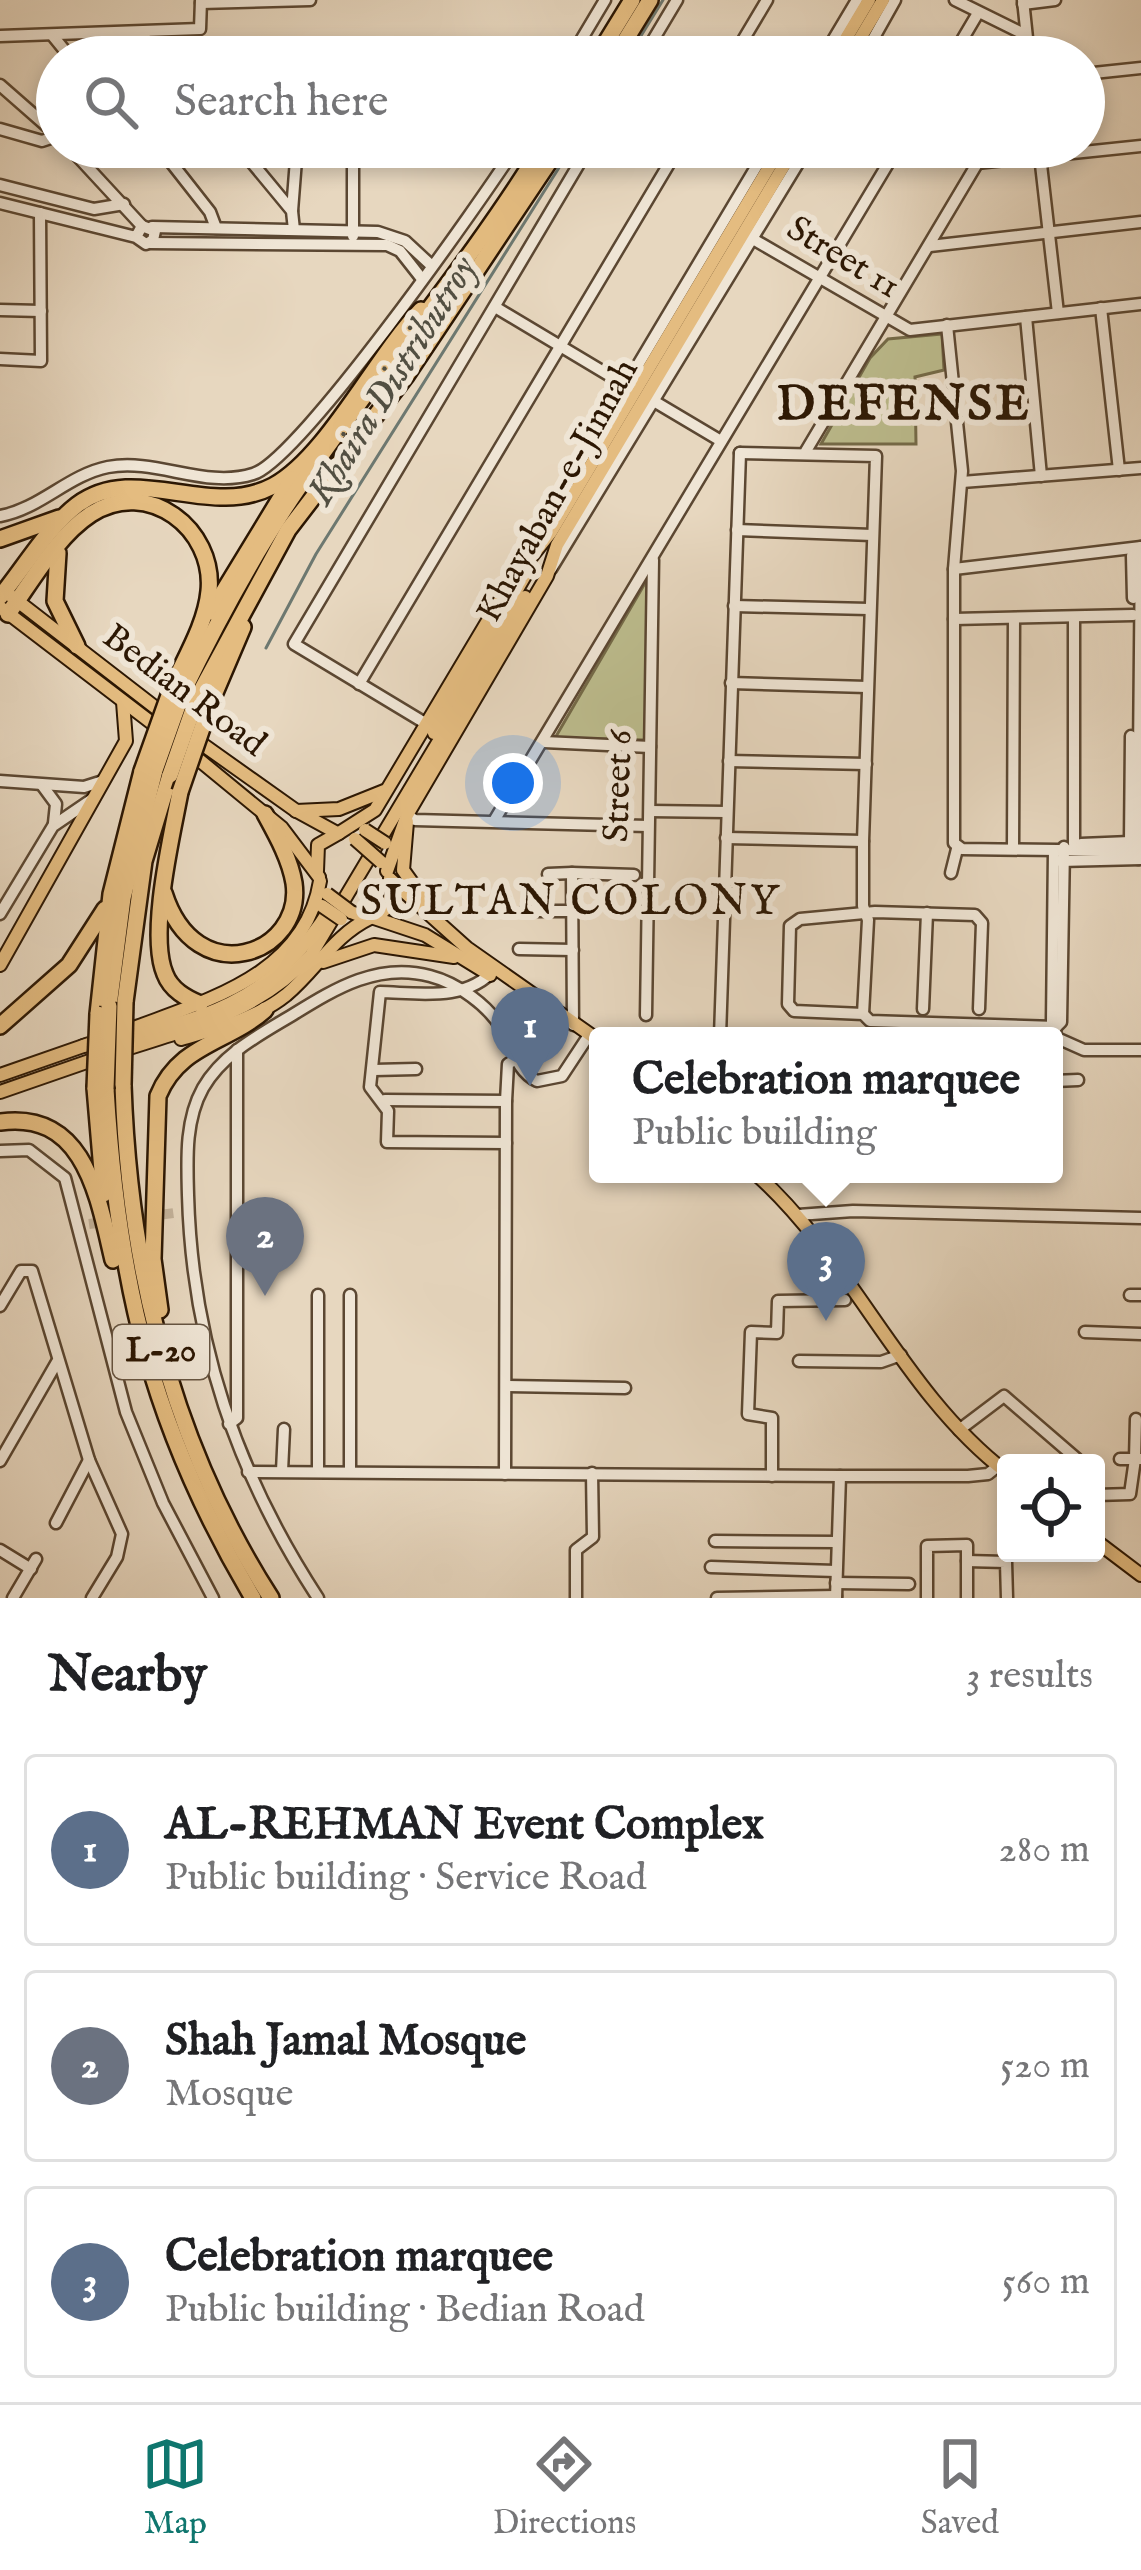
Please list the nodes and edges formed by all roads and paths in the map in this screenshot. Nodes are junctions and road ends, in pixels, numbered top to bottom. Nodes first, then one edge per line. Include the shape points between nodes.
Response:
1 (310, 0) edge
2 (605, 0) edge
3 (632, 0) edge
4 (650, 0) edge
5 (676, 0) edge
6 (767, 0) edge
7 (856, 0) edge
8 (869, 0) edge
9 (883, 0) edge
10 (895, 0) edge
11 (955, 0) edge
12 (1055, 0) edge
13 (201, 2) edge
14 (1023, 2) edge
15 (978, 13) junction
16 (141, 33) junction
17 (1026, 35) joint
18 (0, 36) edge
19 (75, 36) edge
20 (144, 36) edge
21 (584, 36) edge
22 (610, 36) edge
23 (628, 36) edge
24 (655, 36) edge
25 (746, 36) edge
26 (835, 36) edge
27 (848, 36) edge
28 (862, 36) edge
29 (875, 36) edge
30 (964, 36) edge
31 (36, 37) edge
32 (1141, 68) edge
33 (1105, 72) edge
34 (0, 85) edge
35 (36, 117) edge
36 (0, 129) edge
37 (36, 139) edge
38 (1141, 146) edge
39 (1105, 148) edge
40 (89, 168) edge
41 (175, 168) edge
42 (256, 168) edge
43 (295, 168) edge
44 (353, 168) edge
45 (501, 168) edge
46 (528, 168) edge
47 (545, 168) edge
48 (578, 168) edge
49 (666, 168) edge
50 (757, 168) edge
51 (769, 168) edge
52 (784, 168) edge
53 (794, 168) edge
54 (886, 168) edge
55 (974, 168) edge
56 (1042, 168) edge
57 (0, 184) edge
58 (0, 200) edge
59 (124, 204) junction
60 (292, 211) junction
61 (40, 213) junction
62 (1141, 222) edge
63 (216, 228) junction
64 (142, 230) junction
65 (294, 230) junction
66 (353, 230) junction
67 (1048, 232) junction
68 (747, 236) junction
69 (352, 245) junction
70 (930, 246) junction
71 (432, 266) junction
72 (459, 272) junction
73 (422, 279) junction
74 (820, 279) junction
75 (1141, 304) edge
76 (495, 307) junction
77 (1101, 308) junction
78 (0, 310) edge
79 (41, 311) junction
80 (1058, 313) junction
81 (1026, 317) junction
82 (885, 319) junction
83 (947, 325) junction
84 (560, 346) junction
85 (0, 359) edge
86 (640, 393) junction
87 (722, 440) junction
88 (806, 452) junction
89 (740, 453) junction
90 (304, 460) junction
91 (1141, 467) edge
92 (1119, 470) junction
93 (1041, 476) junction
94 (962, 482) junction
95 (0, 516) edge
96 (64, 516) junction
97 (737, 530) junction
98 (872, 535) junction
99 (0, 539) edge
100 (554, 539) junction
101 (60, 544) junction
102 (1137, 552) edge
103 (653, 560) junction
104 (954, 569) junction
105 (547, 576) junction
106 (5, 600) edge
107 (734, 606) junction
108 (869, 609) junction
109 (1133, 615) junction
110 (1074, 617) junction
111 (1014, 618) junction
112 (954, 619) junction
113 (77, 646) junction
114 (190, 646) junction
115 (731, 683) junction
116 (359, 684) junction
117 (867, 687) junction
118 (191, 695) junction
119 (123, 702) junction
120 (425, 723) junction
121 (544, 742) junction
122 (650, 747) junction
123 (729, 760) junction
124 (866, 764) junction
125 (156, 772) junction
126 (0, 781) edge
127 (103, 781) junction
128 (42, 785) junction
129 (384, 791) junction
130 (94, 798) junction
131 (650, 811) junction
132 (726, 812) junction
133 (299, 813) junction
134 (265, 814) junction
135 (406, 817) junction
136 (494, 820) junction
137 (53, 826) junction
138 (648, 826) junction
139 (363, 828) junction
140 (338, 833) junction
141 (291, 838) junction
142 (727, 838) junction
143 (863, 841) junction
144 (1013, 848) junction
145 (960, 849) junction
146 (1138, 854) edge
147 (1063, 859) junction
148 (386, 871) junction
149 (572, 873) junction
150 (951, 873) dead end
151 (548, 874) dead end
152 (634, 875) dead end
153 (322, 890) junction
154 (164, 892) junction
155 (111, 894) junction
156 (525, 911) dead end
157 (570, 911) junction
158 (422, 912) junction
159 (927, 913) junction
160 (0, 914) edge
161 (865, 914) junction
162 (346, 915) junction
163 (372, 918) junction
164 (440, 926) junction
165 (408, 928) junction
166 (291, 944) junction
167 (519, 950) dead end
168 (573, 950) junction
169 (321, 960) junction
170 (467, 960) junction
171 (0, 965) edge
172 (492, 972) junction
173 (461, 990) junction
174 (200, 1004) junction
175 (111, 1007) junction
176 (923, 1009) dead end
177 (980, 1009) dead end
178 (265, 1010) junction
179 (863, 1014) junction
180 (646, 1015) dead end
181 (573, 1025) junction
182 (0, 1026) edge
183 (720, 1027) edge
184 (1056, 1027) joint
185 (589, 1035) edge
186 (1063, 1042) edge
187 (589, 1044) edge
188 (83, 1046) junction
189 (237, 1050) junction
190 (1141, 1050) edge
191 (516, 1059) junction
192 (81, 1064) junction
193 (416, 1069) dead end
194 (374, 1070) junction
195 (0, 1075) edge
196 (1078, 1080) dead end
197 (1063, 1081) edge
198 (108, 1088) junction
199 (0, 1092) edge
200 (385, 1100) junction
201 (506, 1101) junction
202 (0, 1122) edge
203 (506, 1143) junction
204 (0, 1151) edge
205 (765, 1183) edge
206 (188, 1211) junction
207 (174, 1213) tunnel mouth
208 (798, 1215) junction
209 (1141, 1218) edge
210 (90, 1224) junction
211 (318, 1295) dead end
212 (350, 1295) dead end
213 (844, 1300) dead end
214 (130, 1301) junction
215 (0, 1306) edge
216 (1085, 1332) dead end
217 (1141, 1334) edge
218 (901, 1355) junction
219 (799, 1361) dead end
220 (57, 1362) junction
221 (506, 1386) junction
222 (625, 1388) dead end
223 (178, 1402) junction
224 (1136, 1419) dead end
225 (230, 1424) junction
226 (284, 1429) dead end
227 (959, 1430) junction
228 (1071, 1454) edge
229 (1120, 1459) dead end
230 (1138, 1459) edge
231 (0, 1460) edge
232 (89, 1460) junction
233 (997, 1464) edge
234 (281, 1471) junction
235 (318, 1471) junction
236 (997, 1471) edge
237 (248, 1472) junction
238 (350, 1472) junction
239 (592, 1473) junction
240 (505, 1474) junction
241 (772, 1475) junction
242 (840, 1476) junction
243 (1105, 1495) edge
244 (56, 1523) dead end
245 (715, 1540) dead end
246 (837, 1542) junction
247 (1105, 1548) edge
248 (0, 1550) edge
249 (967, 1562) junction
250 (711, 1567) dead end
251 (1141, 1575) edge
252 (909, 1584) dead end
253 (836, 1587) edge
254 (13, 1598) edge
255 (92, 1598) edge
256 (213, 1598) edge
257 (253, 1598) edge
258 (271, 1598) edge
259 (318, 1598) edge
260 (576, 1598) edge
261 (717, 1598) edge
262 (927, 1598) edge
263 (967, 1598) edge
264 (1007, 1598) edge

1 - 13 street
2 - 21 street
3 - 22 highway
4 - 23 highway
5 - 24 street
6 - 25 street
7 - 26 street
8 - 27 main road
9 - 28 main road
10 - 29 street
11 - 15 street
12 - 14 street
13 - 16 street via 200,29
14 - 17 street
15 - 17 street
15 - 30 street
16 - 19 street
16 - 20 street
18 - 31 street
32 - 33 street
34 - 35 street
36 - 37 street
38 - 39 street
40 - 59 street
41 - 63 street
42 - 60 street
43 - 60 street
44 - 66 street
45 - 71 street
46 - 72 highway, L-20
47 - 118 highway, L-20 via 268,562
48 - 76 street
49 - 84 street
50 - 86 street
51 - 86 main road, Khayaban-e-Jinnah
52 - 68 main road, Khayaban-e-Jinnah
53 - 68 street
54 - 74 street
55 - 70 street
56 - 67 street
57 - 59 street via 94,209
58 - 61 street
58 - 64 street
59 - 64 street
60 - 65 street
61 - 64 street
61 - 79 street
62 - 67 street
63 - 64 street
63 - 65 street
64 - 69 street via 150,243
65 - 66 street
66 - 69 street
66 - 71 street via 405,241
67 - 70 street
67 - 80 street
68 - 74 street, Street 11
68 - 86 main road, Khayaban-e-Jinnah
69 - 73 street via 400,251
70 - 82 street
71 - 73 street
72 - 90 highway
72 - 118 highway, L-20 via 276,522
73 - 95 street via 268,468 220,478 135,464 102,468
74 - 82 street, Street 11
74 - 87 street
75 - 77 street
76 - 84 street
76 - 116 street via 294,644
77 - 80 street
77 - 92 street
78 - 79 street
79 - 85 street via 41,361
80 - 81 street, Street 11
81 - 83 street, Street 11
81 - 93 street
82 - 83 street, Street 11 via 910,330
82 - 88 street
83 - 94 street
84 - 86 street
84 - 116 street
86 - 87 street
86 - 100 main road, Khayaban-e-Jinnah
86 - 100 street via 542,526
86 - 105 street
87 - 89 street
87 - 103 street
88 - 89 street
88 - 98 street via 876,456
89 - 97 street
90 - 96 highway via 275,484 230,500 128,487 91,496
90 - 114 highway
91 - 92 street
92 - 93 street
93 - 94 street
94 - 104 street
96 - 99 highway
96 - 106 highway
97 - 98 street
97 - 107 street
98 - 108 street
100 - 105 main road, Khayaban-e-Jinnah
100 - 120 main road, Khayaban-e-Jinnah via 511,582
100 - 188 main road via 298,956 233,1004
100 - 192 main road via 307,959 238,1011
101 - 106 highway
101 - 113 highway via 55,601
101 - 114 highway via 110,506 139,502 177,517 202,545 209,578
102 - 104 street
102 - 109 street
102 - 146 street
103 - 121 street
103 - 122 street, Street 6
104 - 112 street
105 - 135 main road, Khayaban-e-Jinnah
106 - 113 main road, Bedian Road
106 - 119 main road, Bedian Road
107 - 108 street
107 - 115 street
108 - 117 street
109 - 110 street
109 - 146 street
110 - 111 street
110 - 147 street
111 - 112 street
111 - 144 street
112 - 145 street
113 - 133 main road, Bedian Road
114 - 118 highway
115 - 117 street
115 - 123 street
116 - 120 street
117 - 124 street
118 - 125 highway, L-20, bridge
118 - 154 highway, bridge
119 - 127 main road via 126,741
119 - 134 main road, Bedian Road
120 - 129 main road, Khayaban-e-Jinnah
121 - 122 street
121 - 136 street
122 - 131 street, Street 6
123 - 124 street
123 - 132 street
124 - 143 street
125 - 155 highway
125 - 175 highway, L-20 via 128,877
126 - 128 street
127 - 128 street
127 - 130 main road
128 - 137 street via 56,804
129 - 133 main road via 339,809
129 - 139 main road, Khayaban-e-Jinnah
130 - 137 street
130 - 171 main road
131 - 132 street
131 - 138 street, Street 6
132 - 142 street
133 - 140 main road, Bedian Road
133 - 141 main road via 303,829
134 - 141 main road, Bedian Road
134 - 154 highway via 294,884 291,910 274,937 242,953 207,951 181,931
135 - 136 street
135 - 139 main road, bridge via 385,844
135 - 148 main road, Khayaban-e-Jinnah
135 - 164 main road via 403,870
136 - 138 street
137 - 160 street
138 - 180 street, Street 6
139 - 140 main road, Bedian Road
139 - 140 main road
139 - 148 main road, bridge
140 - 153 main road via 317,847
141 - 153 main road, Bedian Road
142 - 143 street
142 - 183 street
143 - 161 street
144 - 145 street
144 - 147 street
145 - 150 street
146 - 147 street
146 - 147 street
147 - 184 street
148 - 158 main road
148 - 163 main road, Khayaban-e-Jinnah via 391,903
149 - 151 street
149 - 152 street
149 - 157 street
153 - 162 main road, Bedian Road, bridge
153 - 166 main road
153 - 166 main road
154 - 174 highway via 164,972
155 - 175 highway
155 - 182 highway via 70,965
156 - 157 street
157 - 168 street
158 - 164 main road
158 - 165 main road
159 - 161 street
159 - 176 street
159 - 177 street via 980,918
161 - 179 street
161 - 179 street via 793,922 788,1004 794,1011
162 - 163 main road, Bedian Road
162 - 169 main road
163 - 165 main road, Bedian Road
163 - 169 main road via 341,934
164 - 172 main road
165 - 170 main road, Bedian Road
166 - 174 main road via 255,977
167 - 168 street
168 - 181 street
169 - 170 main road via 374,945
169 - 178 main road
170 - 172 main road, Bedian Road
172 - 173 street
172 - 181 main road
173 - 189 street via 416,972 368,976
173 - 191 street via 495,1018
173 - 194 street via 380,992
174 - 188 main road
175 - 198 highway, L-20, bridge
178 - 192 main road via 141,1053
178 - 223 highway via 200,1044 175,1067 156,1107 153,1239
179 - 184 street via 870,1022
181 - 185 main road
186 - 190 street
187 - 191 street via 549,1082 531,1078
188 - 195 main road
189 - 206 street via 213,1072 193,1109
189 - 225 street via 237,1418
191 - 201 street via 508,1064
192 - 199 main road
193 - 194 street
194 - 200 street via 371,1094
196 - 197 street
198 - 210 highway
198 - 214 highway, L-20
198 - 223 highway, L-20 via 134,1236
200 - 201 street
200 - 203 street via 387,1142
201 - 203 street
202 - 210 highway via 38,1123 66,1138 88,1170
203 - 221 street
204 - 210 street via 29,1150 54,1164
205 - 208 main road
206 - 207 street
206 - 225 street via 200,1328
208 - 209 street
208 - 218 main road
210 - 214 highway
210 - 256 street via 126,1412
211 - 235 street
212 - 238 street
213 - 241 street via 778,1301 777,1333 751,1332 748,1414 772,1418
214 - 257 highway, L-20 via 185,1472
215 - 220 street via 21,1271 32,1271
216 - 217 street
218 - 219 street
218 - 227 main road
220 - 231 street
220 - 232 street
221 - 222 street
221 - 240 street
223 - 258 highway, L-20 via 220,1506
224 - 230 street
225 - 237 street
226 - 234 street
227 - 228 street via 1004,1396
227 - 233 main road
229 - 230 street
230 - 243 street via 1130,1494
232 - 244 street
232 - 255 street via 122,1534
234 - 235 street
234 - 237 street
235 - 238 street
236 - 242 street
237 - 259 street
238 - 240 street
239 - 240 street
239 - 241 street
239 - 260 street via 593,1537 577,1547
241 - 242 street
242 - 246 street
245 - 246 street
246 - 253 street
247 - 251 main road
248 - 254 street via 33,1564
249 - 262 street via 967,1545 927,1546
249 - 263 street
249 - 264 street via 1006,1562
250 - 253 street
252 - 253 street
253 - 261 street

